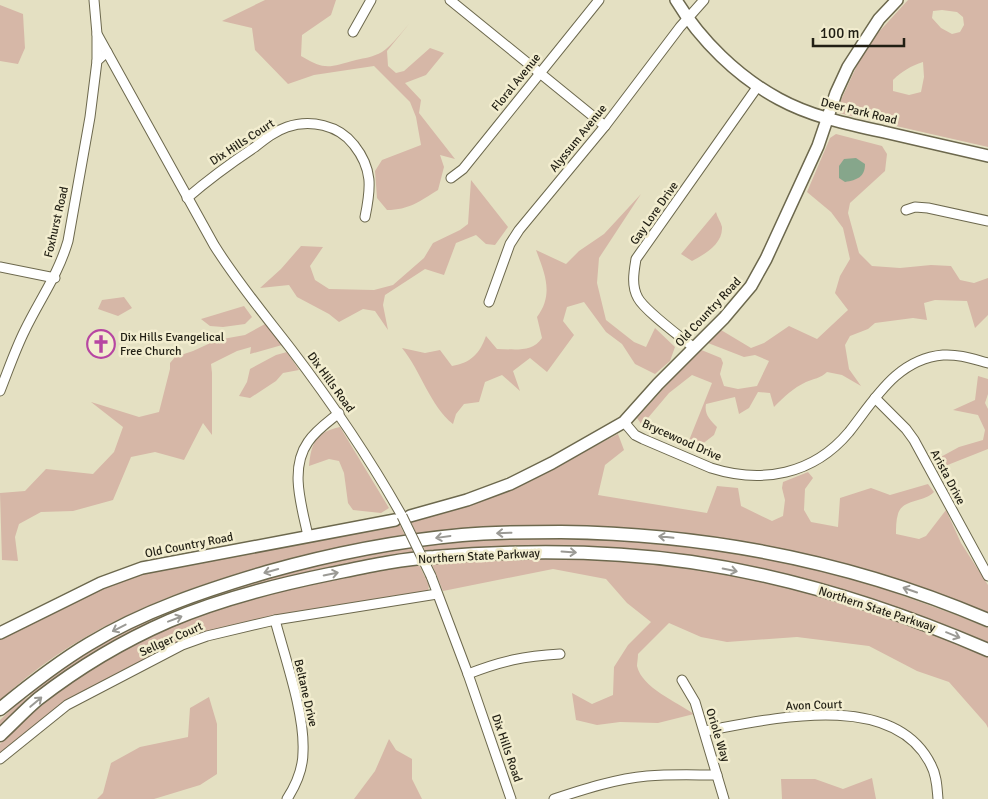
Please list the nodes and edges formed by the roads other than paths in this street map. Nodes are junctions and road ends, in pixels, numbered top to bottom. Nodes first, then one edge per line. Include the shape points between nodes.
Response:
1 (94, 0) edge
2 (371, 0) edge
3 (450, 0) edge
4 (598, 0) edge
5 (676, 0) edge
6 (704, 0) edge
7 (897, 0) edge
8 (688, 19) junction
9 (353, 32) dead end
10 (97, 34) junction
11 (107, 52) junction
12 (97, 61) junction
13 (540, 74) junction
14 (758, 86) junction
15 (828, 119) junction
16 (604, 126) junction
17 (988, 156) edge
18 (451, 178) dead end
19 (187, 198) junction
20 (906, 210) dead end
21 (365, 217) dead end
22 (988, 221) edge
23 (0, 267) edge
24 (55, 278) junction
25 (489, 302) dead end
26 (694, 348) junction
27 (988, 363) edge
28 (0, 391) edge
29 (874, 398) junction
30 (338, 413) junction
31 (624, 422) junction
32 (410, 516) dead end
33 (395, 520) dead end
34 (308, 536) junction
35 (988, 576) edge
36 (437, 594) junction
37 (275, 620) junction
38 (988, 620) edge
39 (0, 633) edge
40 (988, 650) edge
41 (560, 654) dead end
42 (468, 674) junction
43 (682, 680) dead end
44 (0, 709) edge
45 (705, 731) junction
46 (0, 735) edge
47 (0, 759) edge
48 (717, 775) junction
49 (287, 799) edge
50 (511, 799) edge
51 (554, 799) edge
52 (724, 799) edge
53 (938, 799) edge

1 - 10 street, Dix Hills Road
2 - 9 street
3 - 13 street
4 - 13 street, Floral Avenue
5 - 8 main road, Deer Park Road
6 - 8 street, Alyssum Avenue
7 - 15 main road, Old Country Road via 879,19 848,67
8 - 14 main road, Deer Park Road via 716,51
8 - 16 street, Alyssum Avenue
10 - 11 street, Dix Hills Road
10 - 12 street, Foxhurst Road
11 - 12 street
11 - 19 street, Dix Hills Road
12 - 24 street, Foxhurst Road via 68,241
13 - 16 street
13 - 18 street, Floral Avenue via 463,169
14 - 15 main road, Deer Park Road via 779,99
14 - 26 street, Gay Lore Drive via 636,259 633,273 638,298
15 - 17 main road, Deer Park Road
15 - 26 main road, Old Country Road via 796,196 752,286
16 - 25 street, Alyssum Avenue via 519,230 510,244
19 - 21 street, Dix Hills Court via 212,176 274,133 302,124 318,124 342,133 365,160 370,181
19 - 30 street, Dix Hills Road via 232,272
20 - 22 street via 928,208
23 - 24 street
24 - 28 street, Foxhurst Road via 24,330
26 - 31 main road, Old Country Road
27 - 29 street, Brycewood Drive via 959,356 927,358 899,372
29 - 31 street, Brycewood Drive via 848,434 834,447 800,469 769,476 740,475 710,468 643,439
29 - 35 street, Arista Drive via 914,440
30 - 34 street via 314,434 301,454 298,488
30 - 36 street, Dix Hills Road, bridge via 391,496
31 - 32 main road, Old Country Road via 510,484
33 - 34 main road, Old Country Road
34 - 39 main road, Old Country Road via 165,562 120,574
36 - 37 street, Sellger Court
36 - 42 street, Dix Hills Road
37 - 47 street, Sellger Court via 182,645 67,704
37 - 49 street, Beltane Drive via 303,734 300,771
38 -> 44 highway, Northern State Parkway via 894,585 813,562 747,548 613,533 462,535 378,547 301,563 196,595 138,618 88,645 39,677
46 -> 40 highway, Northern State Parkway via 37,700 100,657 169,621 289,582 433,557 557,552 691,562 832,593 892,612
41 - 42 street via 519,657
42 - 50 street, Dix Hills Road
43 - 45 street, Oriole Way via 695,702
45 - 48 street, Oriole Way
45 - 53 street, Avon Court via 799,716 843,716 891,727 909,737 922,750 932,767
48 - 51 street via 629,778
48 - 52 street, Oriole Way

